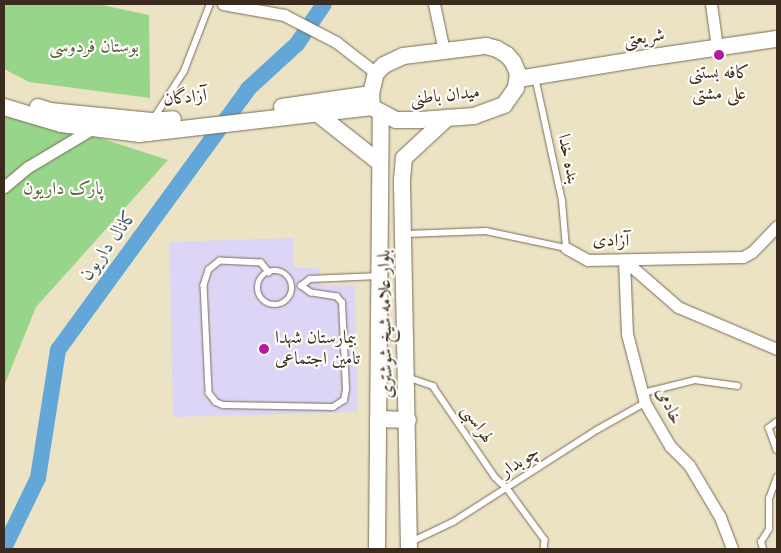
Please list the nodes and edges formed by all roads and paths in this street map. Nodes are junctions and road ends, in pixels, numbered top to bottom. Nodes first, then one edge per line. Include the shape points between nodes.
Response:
1 (210, 4) edge
2 (224, 4) edge
3 (434, 4) edge
4 (711, 4) edge
5 (777, 39) edge
6 (718, 47) junction
7 (444, 51) junction
8 (376, 73) junction
9 (535, 77) junction
10 (518, 79) junction
11 (4, 97) edge
12 (374, 105) junction
13 (4, 106) edge
14 (318, 114) junction
15 (447, 118) junction
16 (152, 121) junction
17 (95, 127) junction
18 (380, 163) junction
19 (4, 186) edge
20 (777, 226) edge
21 (405, 234) junction
22 (566, 248) junction
23 (624, 260) junction
24 (269, 273) junction
25 (379, 276) junction
26 (292, 286) junction
27 (301, 286) junction
28 (777, 348) edge
29 (407, 377) junction
30 (738, 386) dead end
31 (644, 398) junction
32 (378, 419) junction
33 (408, 420) junction
34 (777, 422) edge
35 (777, 450) edge
36 (777, 477) edge
37 (508, 488) junction
38 (409, 546) edge
39 (377, 549) edge
40 (544, 549) edge
41 (732, 549) edge
42 (763, 549) edge

1 - 16 lane via 184,71
2 - 8 street via 284,15 336,42
3 - 7 street
4 - 6 street
5 - 6 main road, شریعتی
6 - 9 main road, شریعتی
7 - 8 main road via 403,56 384,65
7 - 10 main road via 486,46 497,49 513,62
8 - 12 main road
9 - 10 main road, شریعتی
9 - 22 lane, بنده خدا via 562,200
10 - 15 main road, میدان باطنی via 516,88 504,105 474,116
11 - 16 main road, آزادگان via 50,111
12 - 14 main road, آزادگان
12 - 15 main road, میدان باطنی via 396,120
12 - 16 main road, آزادگان via 263,110
12 - 18 main road, بلوار علامه شیخ شوشتری
13 - 17 main road, آزادگان via 62,124
14 - 17 main road, آزادگان via 139,134
14 - 18 main road
15 - 21 main road, بلوار علامه شیخ شوشتری via 404,158
17 - 19 street via 28,167
18 - 25 main road, بلوار علامه شیخ شوشتری
20 - 23 street, آزادی via 743,257
21 - 22 lane, آزادی via 486,231
21 - 29 main road, بلوار علامه شیخ شوشتری
22 - 23 street, آزادی via 588,260
23 - 28 street via 678,307
23 - 31 street, خادمی via 627,334
24 - 26 lane via 284,273
24 - 26 lane via 259,282 258,291 263,300 281,304 289,298
24 - 27 lane via 261,263 220,261 210,270 204,285 209,392 216,402 223,405 333,407 344,400 342,303 337,296 311,293
25 - 27 lane via 310,279
25 - 32 main road, بلوار علامه شیخ شوشتری
26 - 27 lane
29 - 33 main road, بلوار علامه شیخ شوشتری
29 - 37 lane, لهراسبی via 433,386 496,477
30 - 31 lane, چوبدار via 695,380
31 - 37 lane, چوبدار
31 - 41 street, خادمی via 670,446 689,465 716,509
32 - 33 main road
32 - 39 main road, بلوار علامه شیخ شوشتری
33 - 38 main road, بلوار علامه شیخ شوشتری
34 - 35 lane via 769,428
36 - 42 lane via 769,499 769,529 762,542
37 - 38 lane, چوبدار
37 - 40 lane, لهراسبی via 545,540

